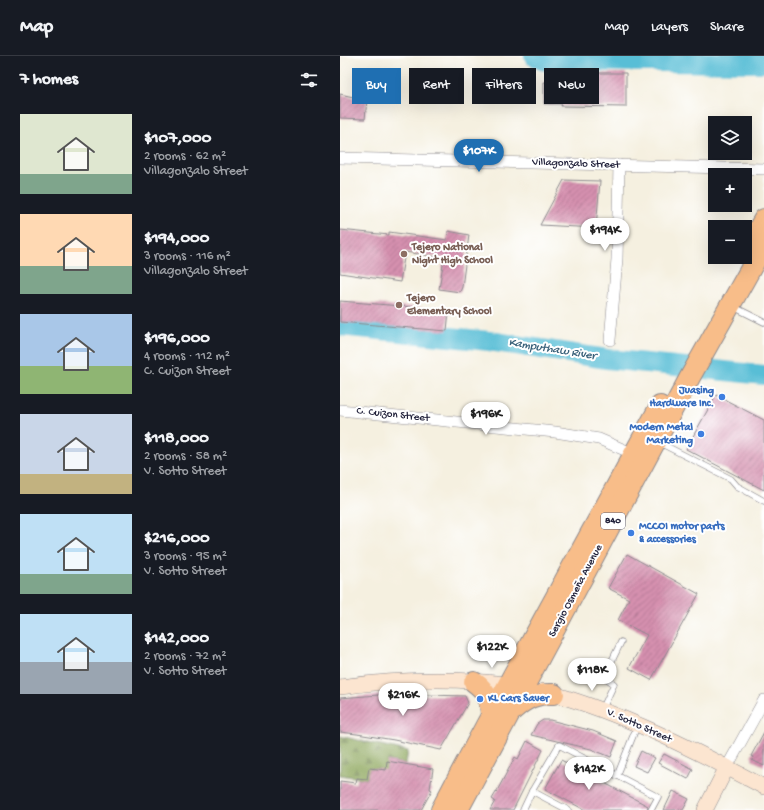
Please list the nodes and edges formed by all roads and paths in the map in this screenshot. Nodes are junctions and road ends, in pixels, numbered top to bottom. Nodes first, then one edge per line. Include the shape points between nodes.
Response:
1 (340, 158) edge
2 (619, 165) junction
3 (764, 169) edge
4 (764, 219) edge
5 (752, 240) edge
6 (764, 245) edge
7 (739, 264) edge
8 (730, 305) junction
9 (764, 322) edge
10 (610, 340) dead end
11 (698, 349) junction
12 (683, 376) junction
13 (340, 410) edge
14 (656, 441) junction
15 (634, 454) junction
16 (764, 501) edge
17 (621, 642) dead end
18 (536, 665) junction
19 (474, 682) junction
20 (516, 685) junction
21 (340, 686) edge
22 (549, 693) junction
23 (764, 700) edge
24 (602, 710) junction
25 (511, 712) junction
26 (491, 714) junction
27 (638, 724) junction
28 (727, 767) junction
29 (617, 776) junction
30 (764, 787) edge
31 (532, 791) junction
32 (440, 810) edge
33 (458, 810) edge
34 (523, 810) edge
35 (568, 810) edge
36 (651, 810) edge
37 (705, 810) edge

1 - 2 street, Villagonzalo Street
2 - 3 street, Villagonzalo Street
2 - 10 street via 617,259
4 - 5 highway
6 - 8 highway, Sergio Osmeña Avenue / 840
7 - 11 highway, Sergio Osmeña Avenue / 840
8 - 9 lane
8 - 11 highway, Sergio Osmeña Avenue / 840
11 - 12 highway, Sergio Osmeña Avenue / 840
12 - 14 highway, Sergio Osmeña Avenue / 840
12 - 15 highway, Sergio Osmeña Avenue / 840
13 - 15 street, C. Cuizon Street via 568,434 599,439
14 - 16 lane via 731,479 737,486
14 - 18 highway, Sergio Osmeña Avenue / 840
15 - 20 highway, Sergio Osmeña Avenue / 840 via 572,568
17 - 24 lane via 605,675 614,684
18 - 20 highway, Sergio Osmeña Avenue / 840
18 - 22 highway via 537,681
19 - 20 street, V. Sotto Street
19 - 21 street, V. Sotto Street via 397,681
19 - 26 highway via 486,693
20 - 22 street, V. Sotto Street
20 - 25 highway, Sergio Osmeña Avenue / 840
20 - 26 highway, Sergio Osmeña Avenue / 840
22 - 24 street, V. Sotto Street
22 - 25 highway via 530,698
23 - 28 street
24 - 27 street, V. Sotto Street
25 - 33 highway, Sergio Osmeña Avenue / 840
26 - 32 highway, Sergio Osmeña Avenue / 840
27 - 28 street, V. Sotto Street
27 - 29 lane
28 - 30 street, V. Sotto Street
28 - 37 street
29 - 31 lane via 559,745
29 - 36 lane via 658,797
31 - 34 lane
31 - 35 lane

